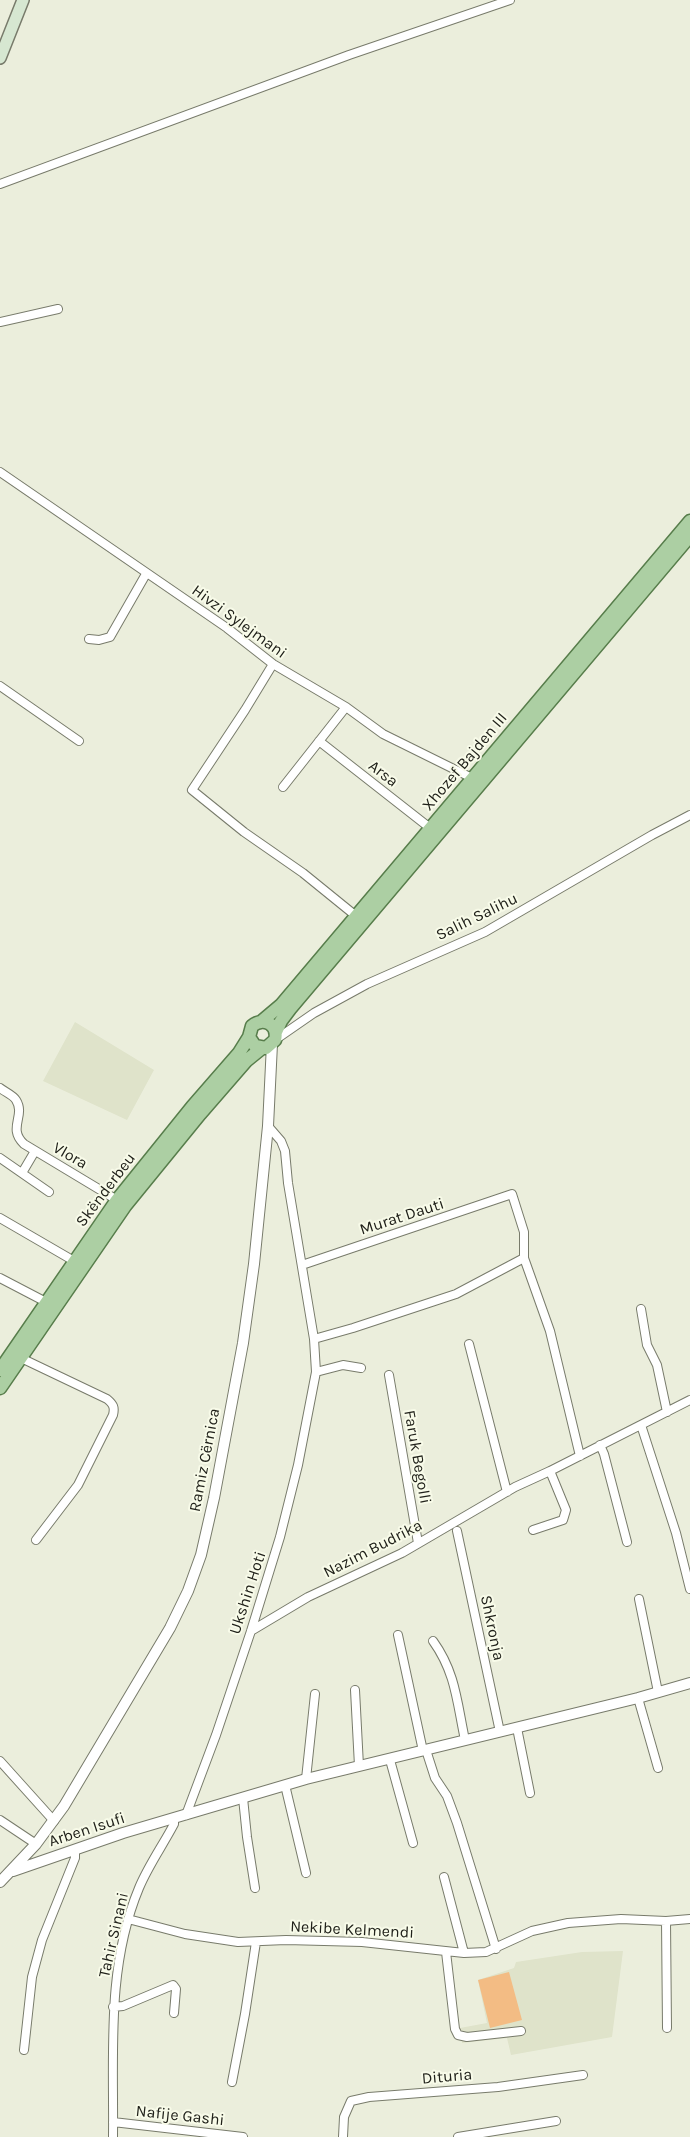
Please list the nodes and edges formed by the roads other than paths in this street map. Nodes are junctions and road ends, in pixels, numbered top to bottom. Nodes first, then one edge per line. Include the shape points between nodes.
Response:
1 (23, 0) edge
2 (510, 0) edge
3 (0, 58) edge
4 (0, 184) edge
5 (58, 308) dead end
6 (0, 322) edge
7 (0, 472) edge
8 (690, 521) edge
9 (690, 536) edge
10 (146, 574) junction
11 (89, 639) dead end
12 (273, 664) junction
13 (0, 686) edge
14 (346, 707) junction
15 (79, 741) dead end
16 (319, 741) junction
17 (472, 778) junction
18 (283, 787) dead end
19 (690, 814) edge
20 (430, 828) junction
21 (356, 916) junction
22 (262, 1021) junction
23 (262, 1046) junction
24 (271, 1068) junction
25 (0, 1088) edge
26 (268, 1126) junction
27 (35, 1151) junction
28 (0, 1158) edge
29 (22, 1173) junction
30 (49, 1192) dead end
31 (117, 1200) junction
32 (0, 1218) edge
33 (524, 1258) junction
34 (74, 1261) junction
35 (302, 1265) junction
36 (0, 1278) edge
37 (46, 1302) junction
38 (641, 1309) dead end
39 (314, 1339) junction
40 (469, 1344) dead end
41 (20, 1358) junction
42 (361, 1368) dead end
43 (0, 1370) edge
44 (316, 1372) junction
45 (389, 1375) dead end
46 (0, 1388) edge
47 (690, 1400) edge
48 (667, 1412) junction
49 (641, 1425) junction
50 (600, 1445) junction
51 (580, 1456) junction
52 (550, 1471) junction
53 (506, 1492) junction
54 (533, 1530) dead end
55 (457, 1531) dead end
56 (36, 1540) dead end
57 (627, 1542) dead end
58 (418, 1543) junction
59 (690, 1589) edge
60 (639, 1599) dead end
61 (251, 1631) junction
62 (398, 1635) dead end
63 (433, 1641) dead end
64 (690, 1683) edge
65 (355, 1690) dead end
66 (658, 1692) junction
67 (314, 1694) dead end
68 (638, 1698) junction
69 (518, 1728) junction
70 (500, 1732) junction
71 (465, 1740) junction
72 (424, 1750) junction
73 (390, 1760) junction
74 (0, 1761) edge
75 (359, 1766) junction
76 (658, 1768) dead end
77 (306, 1779) junction
78 (285, 1785) junction
79 (530, 1793) dead end
80 (243, 1798) junction
81 (186, 1815) junction
82 (174, 1818) junction
83 (0, 1820) edge
84 (54, 1821) junction
85 (413, 1843) dead end
86 (36, 1844) junction
87 (76, 1850) junction
88 (306, 1873) dead end
89 (4, 1875) edge
90 (444, 1877) dead end
91 (0, 1882) edge
92 (256, 1888) dead end
93 (128, 1918) junction
94 (690, 1919) edge
95 (666, 1921) junction
96 (256, 1942) junction
97 (496, 1949) junction
98 (446, 1952) junction
99 (464, 1953) junction
100 (113, 2007) junction
101 (174, 2012) dead end
102 (667, 2028) dead end
103 (521, 2031) dead end
104 (24, 2050) dead end
105 (583, 2075) dead end
106 (232, 2082) dead end
107 (556, 2121) dead end
108 (113, 2122) junction
109 (113, 2137) edge
110 (243, 2137) edge
111 (343, 2137) edge
112 (458, 2137) edge

1 - 3 main road
2 - 4 street via 349,55
5 - 6 street
7 - 10 street, Hivzi Sylejmani
8 - 17 main road, Xhozef Bajden III
9 - 23 main road, Xhozef Bajden III
10 - 11 street via 110,637
10 - 12 street, Hivzi Sylejmani via 227,628
12 - 14 street, Hivzi Sylejmani
12 - 21 street via 192,790
13 - 15 street
14 - 16 street
14 - 17 street, Hivzi Sylejmani via 382,734
16 - 18 street
16 - 20 street, Arsa
17 - 20 main road, Xhozef Bajden III
19 - 23 street, Salih Salihu via 485,932 367,984
20 - 21 main road, Xhozef Bajden III
21 - 22 main road, Xhozef Bajden III via 281,1005
22 - 23 main road via 270,1024
22 - 23 main road, Xhozef Bajden III via 252,1026
23 - 24 street, Ramiz Cërnica
23 - 24 street
23 - 31 main road, Skënderbeu via 239,1053
23 - 41 main road, Skënderbeu via 200,1114 126,1206
24 - 26 street, Ramiz Cërnica
25 - 27 street, Vlora via 15,1098 19,1107 17,1138
26 - 35 street, Ukshin Hoti via 285,1151
26 - 84 street, Ramiz Cërnica via 262,1202 243,1343 201,1555 170,1628
27 - 29 street, Vlora
27 - 31 street, Vlora
28 - 29 street
29 - 30 street
31 - 34 main road, Skënderbeu
32 - 34 street
33 - 35 street, Murat Dauti via 524,1232 514,1196 510,1194
33 - 39 street via 456,1294
33 - 51 street via 550,1331
34 - 37 main road, Skënderbeu
35 - 39 street, Ukshin Hoti
36 - 37 street
37 - 43 main road, Skënderbeu
38 - 48 street via 647,1345 657,1365
39 - 44 street, Ukshin Hoti
40 - 53 street
41 - 46 main road, Skënderbeu
41 - 56 street via 106,1399 115,1408 78,1485
42 - 44 street via 343,1365
44 - 61 street, Ukshin Hoti via 280,1537
45 - 58 street, Faruk Begolli
47 - 48 street, Nazim Budrika
48 - 49 street, Nazim Budrika
49 - 50 street, Nazim Budrika
49 - 59 street via 676,1533
50 - 51 street, Nazim Budrika
50 - 57 street
51 - 52 street, Nazim Budrika
52 - 53 street, Nazim Budrika
52 - 54 street via 566,1510 563,1520
53 - 58 street, Nazim Budrika
55 - 70 street, Shkronja
58 - 61 street, Nazim Budrika via 308,1597
60 - 66 street
61 - 81 street, Ukshin Hoti
62 - 72 street
63 - 71 street via 452,1674
64 - 66 street, Arben Isufi
65 - 75 street
66 - 68 street, Arben Isufi
67 - 77 street
68 - 69 street, Arben Isufi
68 - 76 street
69 - 70 street, Arben Isufi
69 - 79 street
70 - 71 street, Arben Isufi
71 - 72 street, Arben Isufi
72 - 73 street, Arben Isufi
72 - 97 street via 435,1778 448,1796
73 - 75 street, Arben Isufi
73 - 85 street
74 - 84 street
75 - 77 street, Arben Isufi
77 - 78 street, Arben Isufi
78 - 80 street, Arben Isufi
78 - 88 street
80 - 81 street, Arben Isufi
80 - 92 street
81 - 82 street, Arben Isufi
82 - 87 street, Arben Isufi
82 - 93 street, Tahir Sinani via 174,1824 139,1887
83 - 86 street
84 - 86 street, Ramiz Cërnica
86 - 89 street, Ramiz Cërnica
87 - 89 street, Arben Isufi
87 - 104 street via 42,1940 32,1977
89 - 91 street, Ramiz Cërnica
90 - 99 street
93 - 96 street, Nekibe Kelmendi via 185,1934
93 - 100 street, Tahir Sinani
94 - 95 street, Nekibe Kelmendi
95 - 97 street, Nekibe Kelmendi via 621,1919 568,1923 532,1931
95 - 102 street
96 - 98 street, Nekibe Kelmendi via 362,1942
96 - 106 street
97 - 99 street, Nekibe Kelmendi
98 - 99 street, Nekibe Kelmendi
98 - 103 street via 458,2035 467,2037
100 - 101 street via 123,2006 173,1985 176,1989
100 - 108 street, Tahir Sinani
105 - 111 street, Dituria via 351,2101 344,2117
107 - 112 street
108 - 109 street, Tahir Sinani
108 - 110 street, Nafije Gashi

